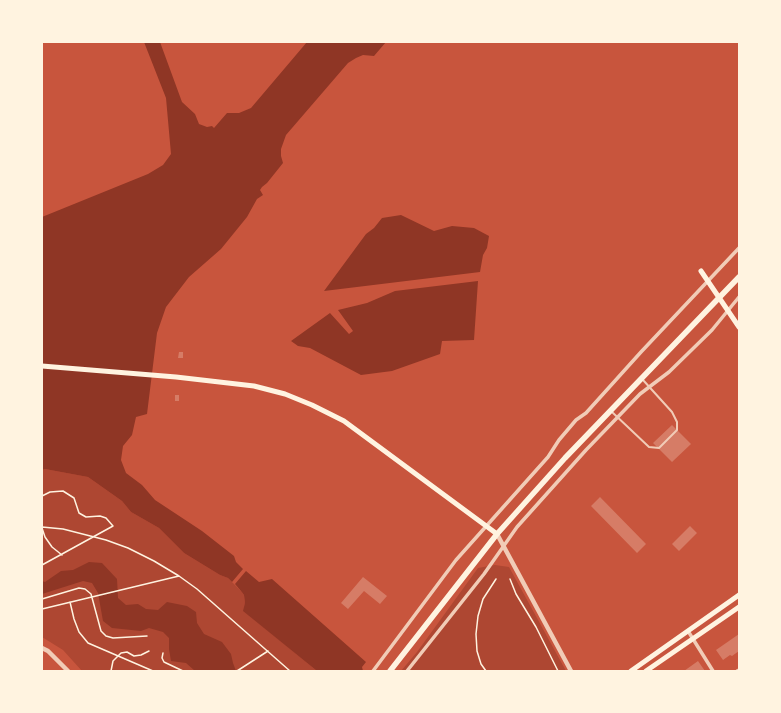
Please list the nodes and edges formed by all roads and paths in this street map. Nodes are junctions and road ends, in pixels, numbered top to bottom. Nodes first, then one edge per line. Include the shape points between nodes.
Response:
1 (739, 248) edge
2 (701, 271) dead end
3 (739, 277) edge
4 (708, 281) junction
5 (720, 297) junction
6 (739, 297) edge
7 (728, 310) junction
8 (739, 327) edge
9 (42, 366) edge
10 (642, 378) junction
11 (650, 387) junction
12 (611, 411) junction
13 (618, 417) junction
14 (42, 496) edge
15 (42, 528) edge
16 (497, 534) junction
17 (94, 537) junction
18 (504, 545) junction
19 (62, 555) junction
20 (42, 565) edge
21 (179, 576) junction
22 (496, 579) dead end
23 (510, 579) dead end
24 (739, 595) edge
25 (92, 597) junction
26 (42, 599) edge
27 (70, 602) junction
28 (739, 607) edge
29 (42, 609) edge
30 (688, 631) junction
31 (147, 636) dead end
32 (692, 639) junction
33 (42, 648) edge
34 (149, 651) dead end
35 (268, 651) junction
36 (163, 653) dead end
37 (118, 656) junction
38 (68, 671) edge
39 (111, 671) edge
40 (153, 671) edge
41 (183, 671) edge
42 (237, 671) edge
43 (290, 671) edge
44 (373, 671) edge
45 (390, 671) edge
46 (407, 671) edge
47 (486, 671) edge
48 (558, 671) edge
49 (571, 671) edge
50 (631, 671) edge
51 (646, 671) edge
52 (713, 671) edge

1 - 4 street
2 - 4 main road
3 - 5 main road
4 - 5 main road
4 - 44 street via 586,413 576,420 548,457 456,560
5 - 7 main road
5 - 10 main road
6 - 7 street
7 - 8 main road
7 - 11 street via 712,330
9 - 16 main road via 176,377 254,386 285,394 344,421
10 - 11 lane
10 - 12 main road
11 - 13 street
11 - 13 lane via 672,412 677,422 677,430 659,448 649,447
12 - 13 lane
12 - 16 main road
13 - 18 street via 517,527
14 - 17 path via 50,492 63,491 74,498 79,513 86,518 106,518 113,526
15 - 17 path via 63,529
15 - 19 path via 52,547
16 - 18 street
16 - 45 main road
17 - 19 path
17 - 21 path via 128,548
18 - 46 street
18 - 49 street
19 - 20 path
21 - 25 path
21 - 35 path
22 - 47 path via 483,599 476,634 477,651
23 - 48 path
24 - 30 main road
25 - 26 path via 85,589 79,588
25 - 27 path
25 - 31 path via 102,631 106,636
27 - 29 path
27 - 37 path via 79,632 88,643
28 - 32 main road
30 - 32 street
30 - 50 main road
32 - 51 main road
32 - 52 street
33 - 38 street
34 - 37 path via 141,655 134,656 127,652
35 - 42 path
35 - 43 path
36 - 41 path via 162,658 166,664
37 - 39 path via 113,661
37 - 40 path

